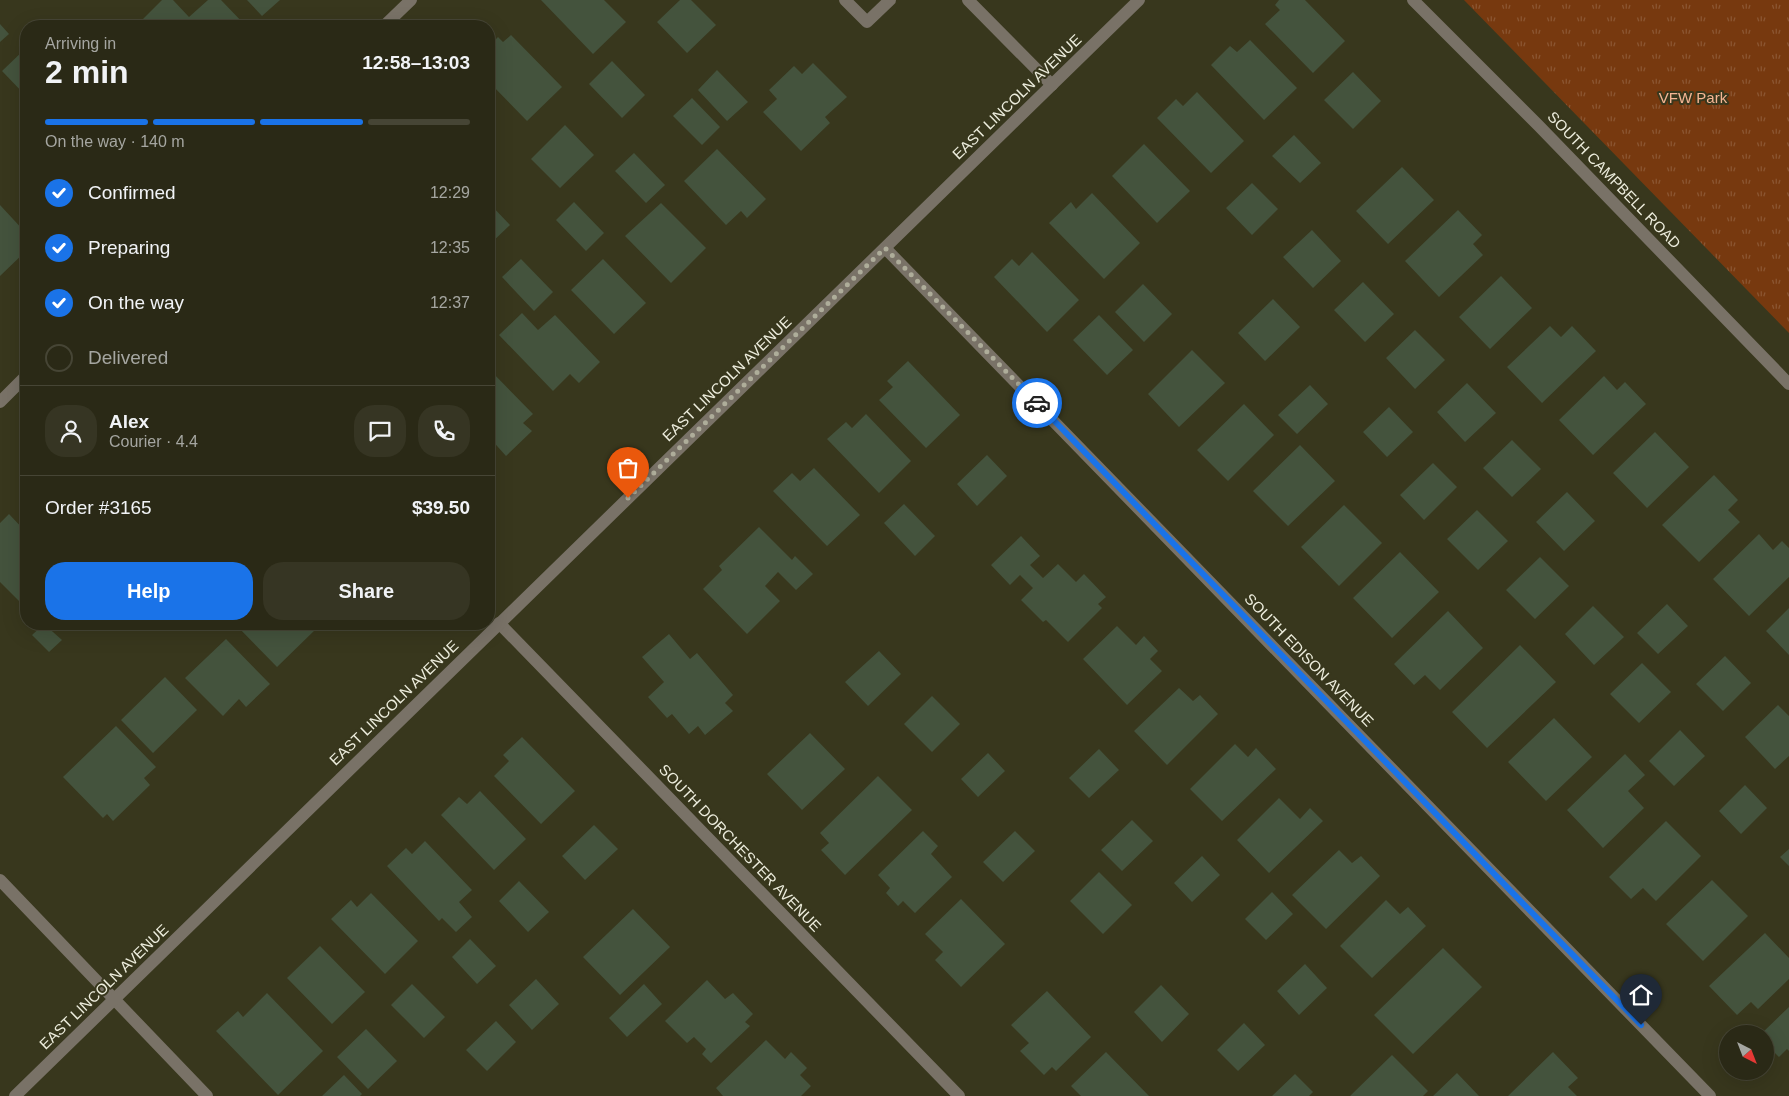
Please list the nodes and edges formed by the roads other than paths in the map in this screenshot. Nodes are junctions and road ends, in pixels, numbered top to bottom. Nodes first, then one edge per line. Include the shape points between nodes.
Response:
1 (411, 0) edge
2 (845, 0) edge
3 (890, 0) edge
4 (968, 0) edge
5 (1139, 0) edge
6 (1413, 0) edge
7 (390, 20) edge
8 (1052, 85) junction
9 (885, 248) junction
10 (20, 382) edge
11 (1789, 384) edge
12 (0, 402) edge
13 (499, 623) junction
14 (495, 627) edge
15 (492, 630) edge
16 (0, 880) edge
17 (114, 1000) junction
18 (15, 1096) edge
19 (207, 1096) edge
20 (959, 1096) edge
21 (1710, 1096) edge

1 - 7 street
2 - 3 street via 867,22
4 - 8 street
5 - 8 street, EAST LINCOLN AVENUE
6 - 11 street, SOUTH CAMPBELL ROAD
8 - 9 street, EAST LINCOLN AVENUE
9 - 13 street, EAST LINCOLN AVENUE
9 - 21 street, SOUTH EDISON AVENUE
10 - 12 street
13 - 14 street, EAST LINCOLN AVENUE
13 - 20 street, SOUTH DORCHESTER AVENUE
15 - 17 street, EAST LINCOLN AVENUE
16 - 17 street
17 - 18 street, EAST LINCOLN AVENUE
17 - 19 street

